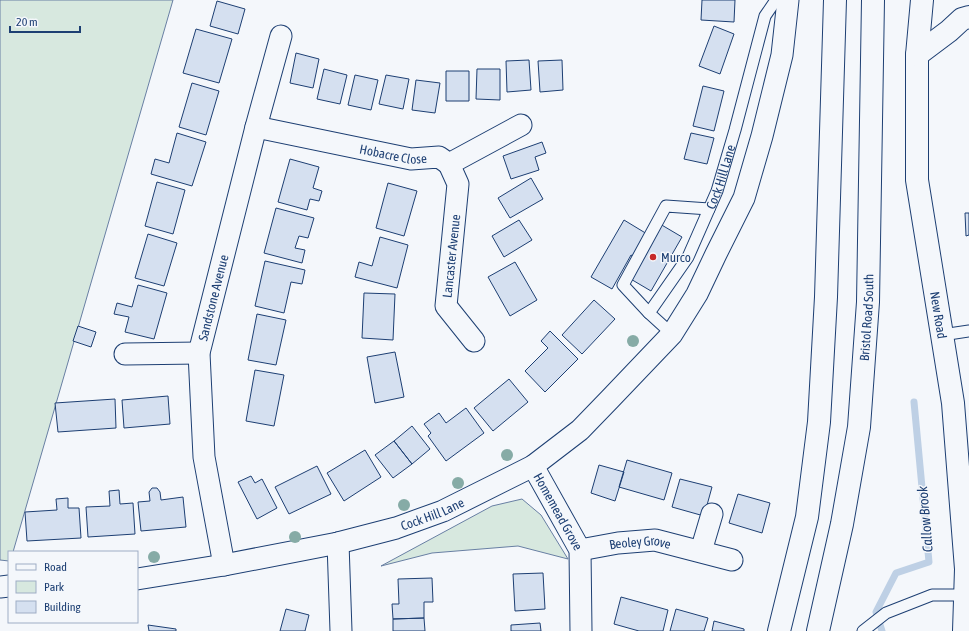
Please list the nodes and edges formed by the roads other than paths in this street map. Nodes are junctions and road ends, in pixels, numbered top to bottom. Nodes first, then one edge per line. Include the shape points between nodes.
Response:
1 (776, 0) edge
2 (788, 0) edge
3 (835, 0) edge
4 (873, 0) edge
5 (922, 0) edge
6 (969, 17) edge
7 (281, 36) dead end
8 (917, 55) junction
9 (521, 125) dead end
10 (256, 127) junction
11 (449, 164) junction
12 (709, 209) junction
13 (649, 313) junction
14 (969, 331) edge
15 (672, 334) junction
16 (942, 335) junction
17 (474, 341) dead end
18 (199, 353) junction
19 (125, 354) dead end
20 (532, 466) junction
21 (712, 514) dead end
22 (338, 543) junction
23 (580, 550) junction
24 (701, 551) junction
25 (732, 560) dead end
26 (224, 565) junction
27 (138, 579) edge
28 (965, 595) junction
29 (341, 631) edge
30 (581, 631) edge
31 (779, 631) edge
32 (818, 631) edge
33 (863, 631) edge
34 (964, 631) edge

1 - 12 lane, Cock Hill Lane via 765,16 735,130
2 - 15 street, Cock Hill Lane via 782,56 744,198 697,294
3 - 31 main road via 826,297 819,422 807,517
4 - 32 main road, Bristol Road South via 868,302 859,428 842,524
5 - 8 main road, New Road
6 - 8 main road via 962,19
7 - 10 street, Sandstone Avenue
8 - 16 main road, New Road via 917,180
9 - 11 street
10 - 11 street, Hobacre Close via 411,159 439,157
10 - 18 street, Sandstone Avenue
11 - 17 street, Lancaster Avenue via 458,184 446,306
12 - 13 lane, Cock Hill Lane via 688,256
12 - 13 lane via 666,206 623,285
13 - 15 lane
14 - 16 lane
15 - 20 street, Cock Hill Lane via 580,430
16 - 28 main road, New Road via 953,403 966,569
18 - 19 street
18 - 26 street, Sandstone Avenue via 204,457
20 - 22 street, Cock Hill Lane via 444,511 396,528
20 - 23 street, Homemead Grove
21 - 24 street
22 - 26 street, Cock Hill Lane
22 - 29 street
23 - 24 street, Beoley Grove via 655,540
23 - 30 street, Homemead Grove
24 - 25 street, Beoley Grove
26 - 27 street, Cock Hill Lane
28 - 33 lane via 932,595 886,613
28 - 34 main road, New Road

